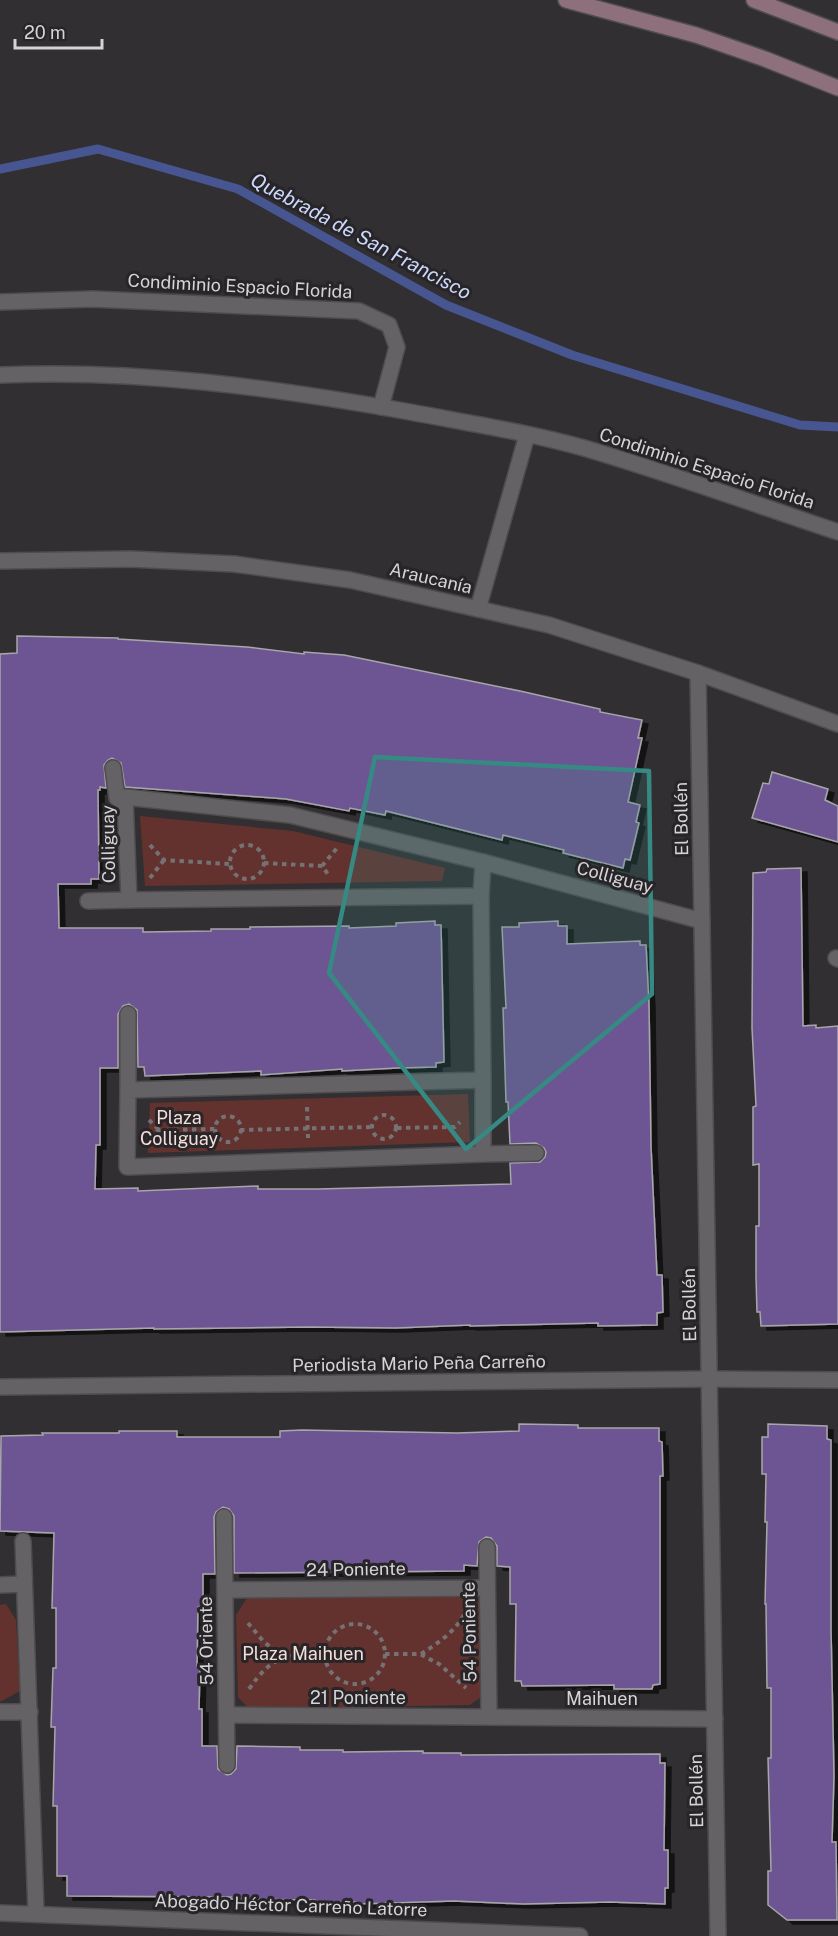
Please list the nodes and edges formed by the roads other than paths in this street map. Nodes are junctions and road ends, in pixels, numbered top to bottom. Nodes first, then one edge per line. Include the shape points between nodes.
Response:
1 (566, 0) edge
2 (754, 0) edge
3 (838, 32) edge
4 (838, 88) edge
5 (0, 302) edge
6 (0, 375) edge
7 (381, 407) junction
8 (527, 435) junction
9 (838, 532) edge
10 (0, 561) edge
11 (478, 609) junction
12 (698, 673) junction
13 (838, 724) edge
14 (113, 768) dead end
15 (125, 804) junction
16 (483, 862) junction
17 (481, 896) junction
18 (129, 900) junction
19 (88, 901) dead end
20 (702, 921) junction
21 (128, 1014) dead end
22 (483, 1080) junction
23 (128, 1090) junction
24 (536, 1153) dead end
25 (483, 1154) junction
26 (709, 1379) junction
27 (838, 1380) edge
28 (0, 1387) edge
29 (224, 1517) dead end
30 (23, 1541) dead end
31 (487, 1547) dead end
32 (24, 1584) junction
33 (0, 1585) edge
34 (483, 1588) junction
35 (231, 1590) junction
36 (0, 1712) edge
37 (30, 1712) junction
38 (233, 1716) junction
39 (489, 1717) junction
40 (715, 1719) junction
41 (227, 1765) dead end
42 (0, 1913) edge
43 (36, 1914) junction
44 (580, 1936) edge
45 (718, 1936) edge

1 - 4 street via 696,35
2 - 3 street
5 - 7 street, Condiminio Espacio Florida via 92,299 359,311 389,325 397,347
6 - 7 street, Condiminio Espacio Florida via 166,377
7 - 8 street, Condiminio Espacio Florida
8 - 9 street, Condiminio Espacio Florida via 593,451
8 - 11 street
10 - 11 street, Araucanía via 130,559 234,564 350,580
11 - 12 street, Araucanía via 549,625
12 - 13 street, Araucanía
12 - 20 street, El Bollén
14 - 15 street via 117,798
15 - 16 street, Colliguay via 124,797 290,815
15 - 18 street, Colliguay
16 - 17 street
16 - 20 street, Colliguay
17 - 18 street, Colliguay
17 - 22 street
18 - 19 street
20 - 26 street, El Bollén
21 - 23 street
22 - 23 street
22 - 25 street
23 - 25 street via 127,1167
24 - 25 street
26 - 27 street, Periodista Mario Peña Carreño
26 - 28 street, Periodista Mario Peña Carreño
26 - 40 street, El Bollén
29 - 35 street, 54 Oriente
30 - 32 street
31 - 34 street, 54 Poniente
32 - 33 street
32 - 37 street
34 - 35 street, 24 Poniente
34 - 39 street, 54 Poniente
35 - 38 street, 54 Oriente
36 - 37 street
37 - 43 street
38 - 39 street, 21 Poniente
38 - 41 street, 54 Oriente
39 - 40 street, Maihuen
40 - 45 street, El Bollén
42 - 43 street, Abogado Héctor Carreño Latorre
43 - 44 street, Abogado Héctor Carreño Latorre

